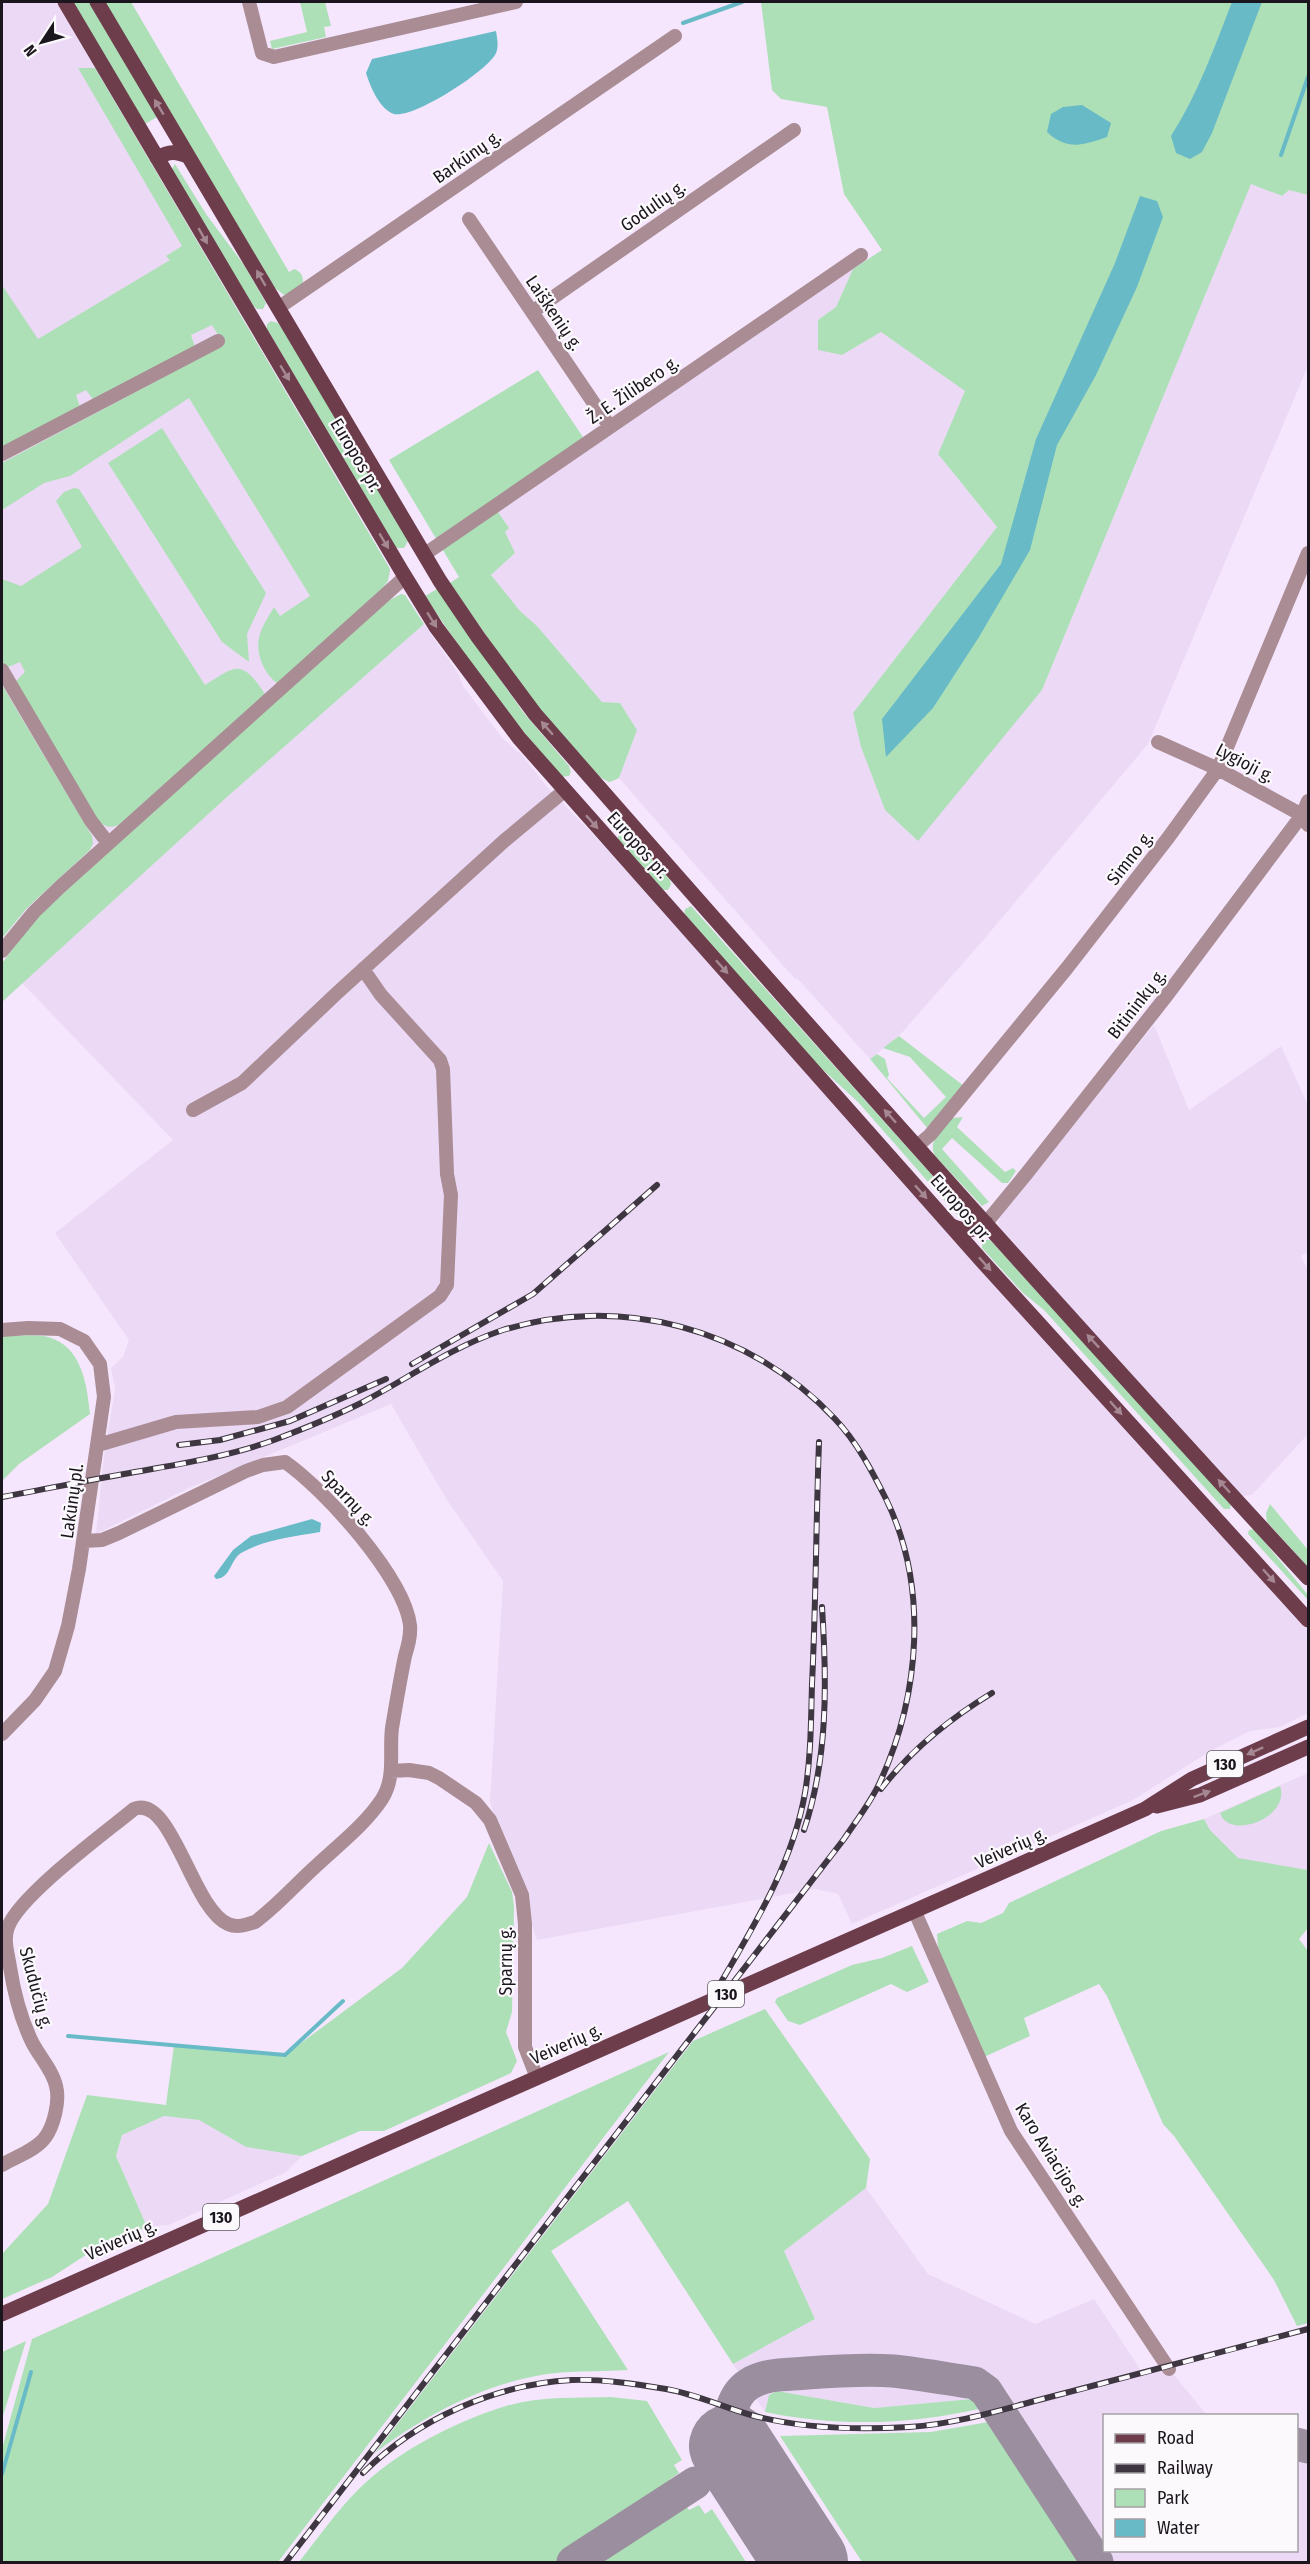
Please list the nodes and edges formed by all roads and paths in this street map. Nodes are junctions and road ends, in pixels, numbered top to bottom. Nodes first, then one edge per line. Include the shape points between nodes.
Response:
1 (65, 2) edge
2 (97, 2) edge
3 (249, 2) edge
4 (516, 2) edge
5 (675, 36) dead end
6 (794, 130) dead end
7 (189, 157) junction
8 (157, 158) junction
9 (469, 219) dead end
10 (861, 255) dead end
11 (278, 309) junction
12 (532, 312) junction
13 (255, 323) junction
14 (218, 341) dead end
15 (610, 427) junction
16 (2, 454) edge
17 (1308, 553) edge
18 (424, 554) junction
19 (403, 573) junction
20 (2, 670) edge
21 (1158, 742) dead end
22 (1218, 769) junction
23 (586, 772) junction
24 (564, 791) junction
25 (1308, 801) edge
26 (1305, 820) edge
27 (108, 843) junction
28 (688, 888) junction
29 (667, 906) junction
30 (2, 951) edge
31 (363, 969) junction
32 (193, 1110) dead end
33 (917, 1146) junction
34 (986, 1222) junction
35 (950, 1224) junction
36 (2, 1330) edge
37 (98, 1445) junction
38 (1250, 1514) junction
39 (1230, 1532) junction
40 (84, 1541) junction
41 (1308, 1578) edge
42 (1308, 1620) edge
43 (1308, 1727) edge
44 (2, 1734) edge
45 (1308, 1747) edge
46 (391, 1771) junction
47 (134, 1809) joint
48 (1146, 1809) junction
49 (915, 1912) junction
50 (537, 2078) junction
51 (2, 2165) edge
52 (2, 2314) edge
53 (1169, 2369) dead end

1 - 8 main road, Europos pr.
7 -> 2 main road, Europos pr.
3 - 4 street via 262,53 274,57
5 - 11 street, Barkūnų g.
6 - 12 street, Godulių g.
7 - 8 main road via 168,152
11 -> 7 main road, Europos pr.
8 -> 13 main road, Europos pr.
9 - 12 street, Laiškenių g.
10 - 15 street, Ž. E. Žilibero g.
11 - 13 main road
11 - 18 main road, Europos pr.
12 - 15 street, Laiškenių g.
13 -> 19 main road, Europos pr.
14 - 16 street
15 - 18 street, Ž. E. Žilibero g.
17 - 22 street, Simno g.
18 - 19 main road
23 -> 18 main road, Europos pr. via 506,677
19 -> 24 main road, Europos pr. via 481,690
19 - 27 street
20 - 27 street via 91,821
21 - 22 street, Lygioji g.
22 - 26 street, Lygioji g.
22 - 33 street, Simno g. via 1012,1037
23 - 24 main road
23 - 28 main road, Europos pr.
24 -> 29 main road, Europos pr.
24 - 31 street
25 - 26 street, Bitininkų g.
26 - 34 street, Bitininkų g.
27 - 30 street via 34,912
28 - 29 main road
33 -> 28 main road, Europos pr.
29 -> 35 main road, Europos pr.
31 - 32 street via 242,1083
31 - 37 street via 381,995 440,1060 443,1069 451,1195 447,1285 440,1296 287,1407 258,1417 176,1422
33 - 34 main road, Europos pr.
34 - 35 main road via 974,1230
38 -> 34 main road, Europos pr.
35 -> 39 main road, Europos pr.
36 - 37 street, Lakūnų pl. via 60,1329 84,1341 100,1364 103,1379
37 - 40 street, Lakūnų pl.
38 - 39 main road
38 - 41 main road, Europos pr.
39 -> 42 main road, Europos pr.
40 - 44 street, Lakūnų pl. via 55,1671 35,1700
40 - 46 street, Sparnų g. via 102,1540 119,1533 263,1465 285,1462 294,1468 363,1541 393,1582 407,1611 411,1628 392,1729
43 -> 48 main road, Veiverių g. / 130 via 1192,1779
48 -> 45 main road, Veiverių g. / 130 via 1200,1795
46 - 47 street, Sparnų g. via 382,1799 353,1831 265,1914 243,1926 226,1924 206,1903 156,1813 142,1806
46 - 50 street, Sparnų g. via 429,1773 477,1803 490,1820 522,1895 525,2047
47 - 51 street, Skudučių g. via 30,1897 9,1924 6,1942 19,2008 57,2093 45,2138
48 - 49 main road, Veiverių g. / 130
49 - 50 main road, Veiverių g. / 130
49 - 53 street, Karo Aviacijos g. via 1011,2131
50 - 52 main road, Veiverių g. / 130

